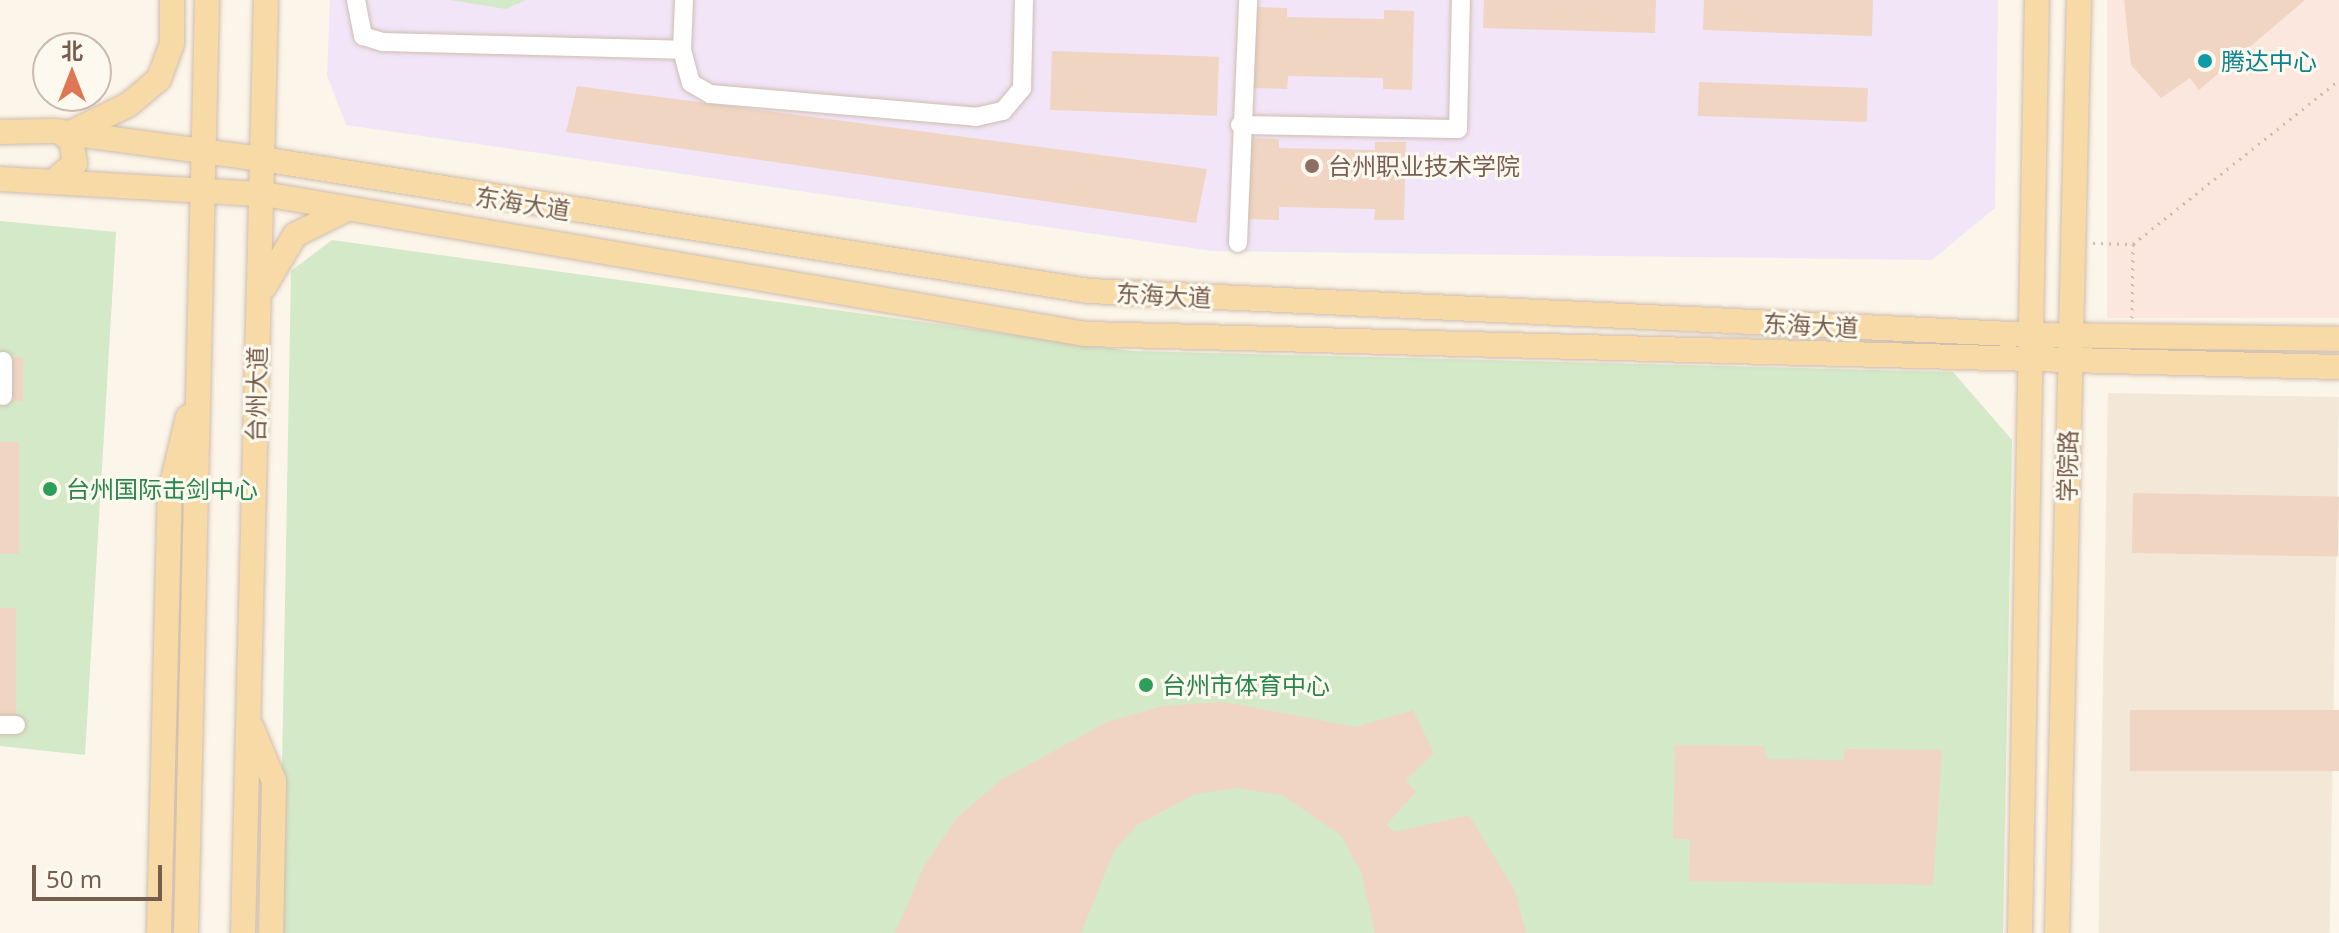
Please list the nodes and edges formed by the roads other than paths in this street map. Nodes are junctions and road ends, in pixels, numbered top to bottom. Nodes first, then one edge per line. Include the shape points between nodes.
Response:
1 (172, 0) edge
2 (207, 0) edge
3 (266, 0) edge
4 (356, 0) edge
5 (684, 0) edge
6 (1024, 0) edge
7 (1248, 0) edge
8 (1461, 0) edge
9 (2037, 0) edge
10 (2079, 0) edge
11 (682, 50) junction
12 (1240, 125) junction
13 (0, 132) edge
14 (65, 133) junction
15 (204, 152) junction
16 (262, 159) junction
17 (0, 179) edge
18 (55, 180) junction
19 (203, 186) junction
20 (264, 194) junction
21 (345, 210) junction
22 (1238, 243) dead end
23 (258, 300) junction
24 (2031, 335) junction
25 (2072, 336) junction
26 (2339, 339) edge
27 (2032, 363) junction
28 (2069, 364) junction
29 (2339, 367) edge
30 (199, 368) junction
31 (248, 718) junction
32 (159, 933) edge
33 (186, 933) edge
34 (243, 933) edge
35 (271, 933) edge
36 (2020, 933) edge
37 (2057, 933) edge

1 - 14 main road via 172,43 159,79 128,105
2 - 15 main road
3 - 16 main road, 台州大道
4 - 11 lane via 363,36 383,42
5 - 11 lane
6 - 11 lane via 1022,88 1003,111 976,117 710,94 691,83
7 - 12 lane
8 - 12 lane via 1458,129
9 - 24 main road, 学院路
10 - 25 main road, 学院路
12 - 22 lane
13 - 14 main road, 东海大道
14 - 15 main road, 东海大道
14 - 18 main road via 75,163
15 - 16 main road, 东海大道
15 - 19 main road
16 - 20 main road, 台州大道
16 - 24 main road, 东海大道 via 1089,291
17 - 18 main road, 东海大道
18 - 19 main road, 东海大道
19 - 20 main road, 东海大道
19 - 30 main road
20 - 21 main road, 东海大道
20 - 23 main road, 台州大道
21 - 23 main road via 295,235
21 - 27 main road, 东海大道 via 1086,334
23 - 31 main road, 台州大道
24 - 25 main road, 东海大道
24 - 27 main road, 学院路
25 - 26 main road, 东海大道
25 - 28 main road, 学院路
27 - 28 main road, 东海大道
27 - 36 main road, 学院路
28 - 29 main road, 东海大道
28 - 37 main road, 学院路
30 - 32 main road via 170,493
30 - 33 main road
31 - 34 main road, 台州大道
31 - 35 main road via 274,781

